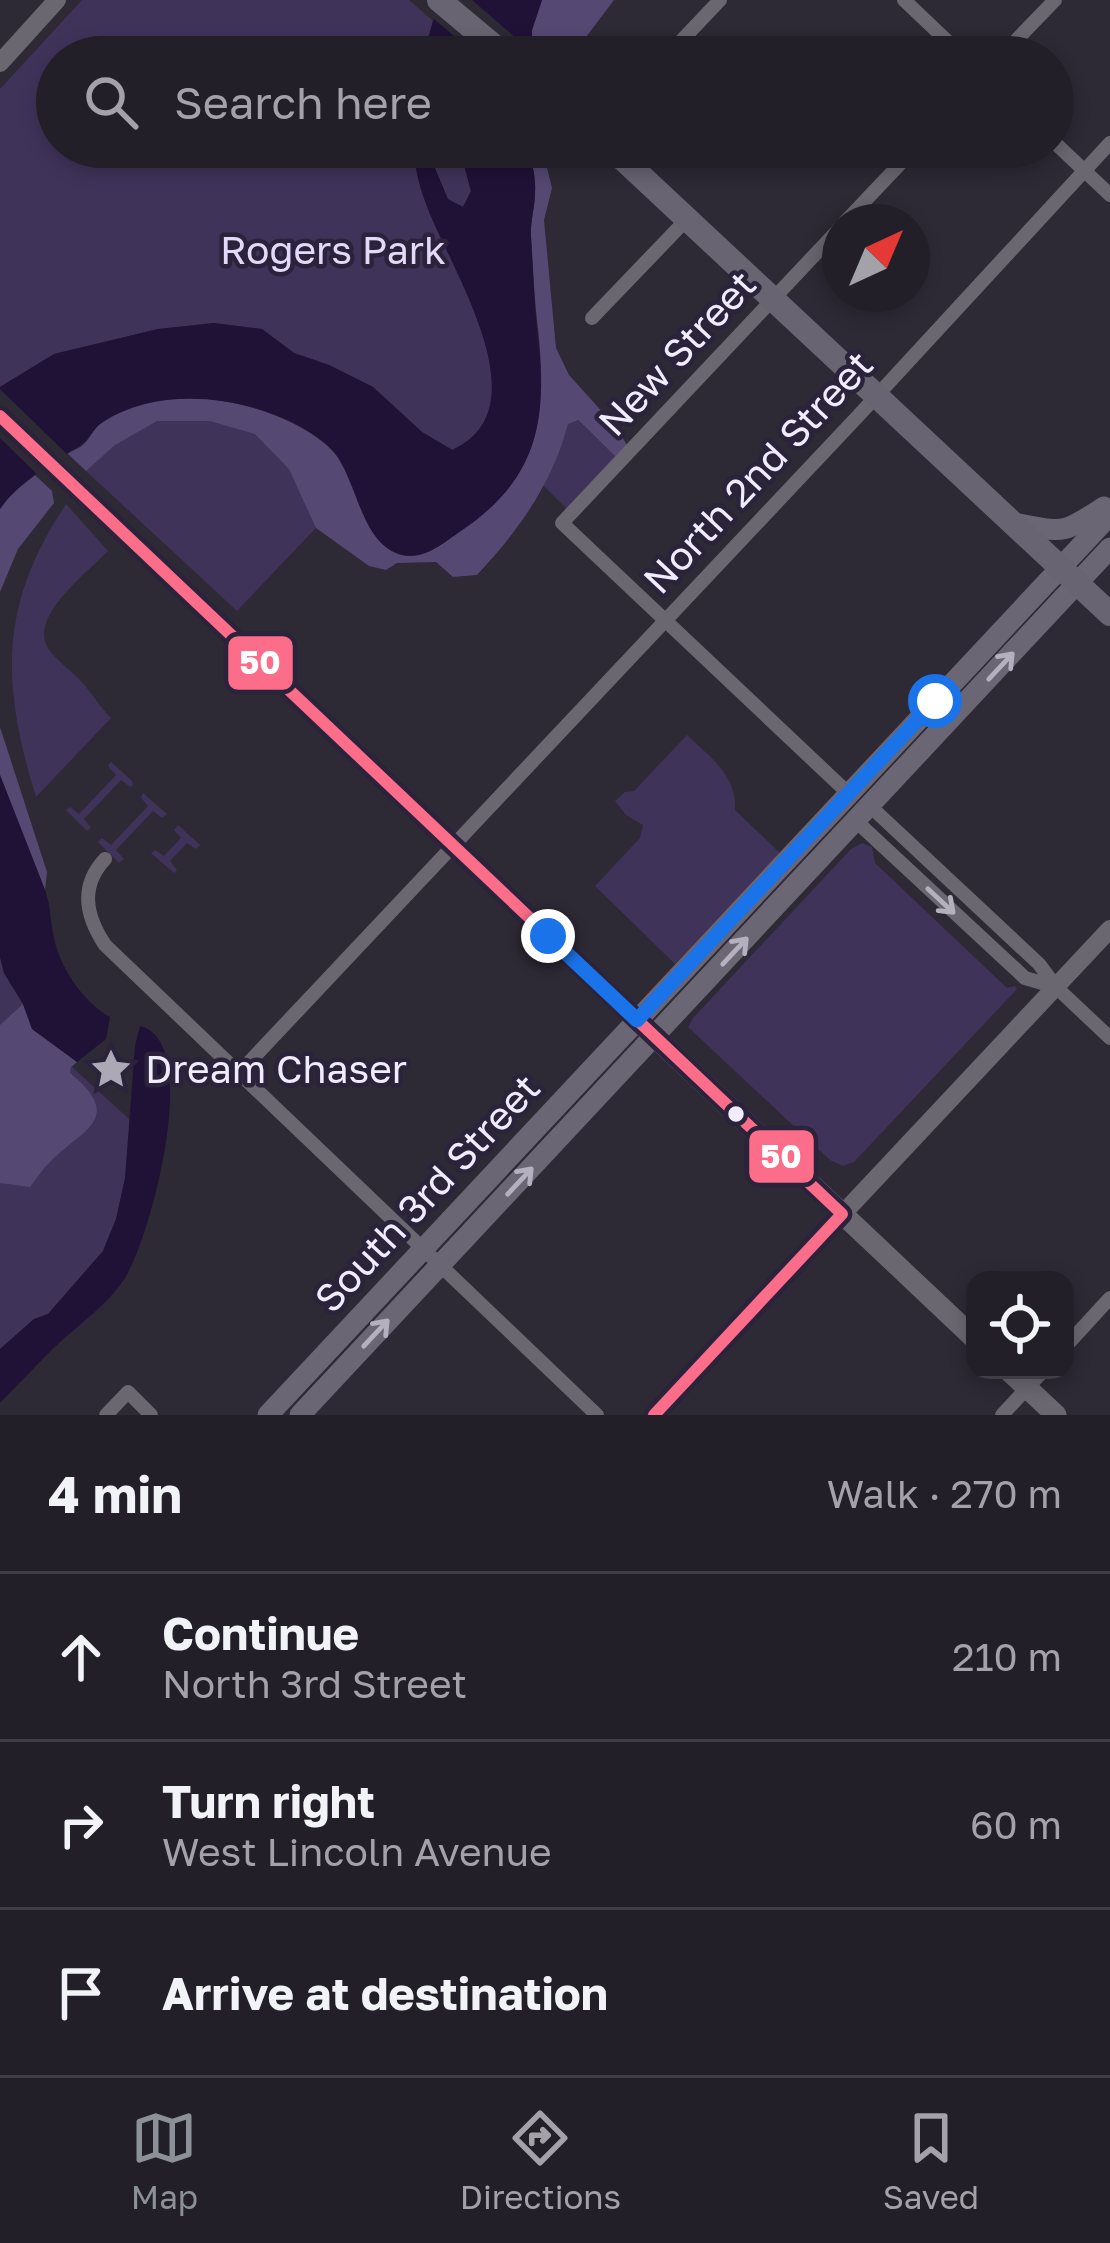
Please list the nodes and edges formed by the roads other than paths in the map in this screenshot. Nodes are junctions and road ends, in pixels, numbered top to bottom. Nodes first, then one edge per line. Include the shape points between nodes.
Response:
1 (57, 0) edge
2 (440, 0) edge
3 (720, 0) edge
4 (904, 0) edge
5 (1055, 0) edge
6 (482, 36) edge
7 (686, 36) edge
8 (942, 36) edge
9 (1020, 36) edge
10 (0, 63) edge
11 (1110, 143) edge
12 (1074, 161) edge
13 (632, 168) edge
14 (896, 168) edge
15 (1084, 170) junction
16 (1110, 194) edge
17 (863, 204) edge
18 (687, 219) junction
19 (822, 248) edge
20 (774, 300) junction
21 (592, 318) dead end
22 (876, 396) junction
23 (0, 416) edge
24 (1110, 504) edge
25 (1110, 515) edge
26 (1013, 524) junction
27 (1110, 548) edge
28 (1068, 576) junction
29 (1110, 614) edge
30 (664, 619) junction
31 (848, 793) junction
32 (862, 814) junction
33 (451, 845) junction
34 (105, 859) dead end
35 (1110, 928) edge
36 (1056, 987) junction
37 (637, 1020) junction
38 (655, 1037) junction
39 (1110, 1038) edge
40 (239, 1073) junction
41 (842, 1214) junction
42 (422, 1249) junction
43 (440, 1267) junction
44 (1110, 1298) edge
45 (966, 1331) edge
46 (1074, 1337) edge
47 (1018, 1379) edge
48 (1036, 1379) edge
49 (1027, 1388) junction
50 (106, 1415) edge
51 (151, 1415) edge
52 (268, 1415) edge
53 (300, 1415) edge
54 (597, 1415) edge
55 (654, 1415) edge
56 (1002, 1415) edge
57 (1056, 1415) edge

1 - 10 street
2 - 6 highway
3 - 7 street
4 - 8 street
5 - 9 street
11 - 15 street, North 2nd Street
12 - 15 street
13 - 18 highway
14 - 17 street, New Street
15 - 16 street
15 - 22 street, North 2nd Street
18 - 20 highway
18 - 21 street
19 - 20 street, New Street
20 - 22 highway
20 - 30 street, New Street via 562,523
22 - 26 highway
22 - 30 street, North 2nd Street
23 - 33 street
24 - 26 main road via 1069,530
25 - 28 main road
26 - 28 highway
27 - 28 main road
28 - 29 highway
28 - 31 main road, South 3rd Street
32 -> 28 main road, South 3rd Street
30 - 31 street
30 - 33 street, North 2nd Street
31 - 37 main road, South 3rd Street
32 - 36 street via 1025,978
38 -> 32 main road, South 3rd Street
33 - 37 street
33 - 40 street, North 2nd Street
34 - 40 street via 88,884 98,934
35 - 36 street
36 - 39 street
36 - 41 street
37 - 38 main road
37 - 42 main road, South 3rd Street
38 - 41 main road
43 -> 38 main road, South 3rd Street
40 - 42 street
41 - 45 main road
41 - 55 street
42 - 43 street
42 - 52 main road, South 3rd Street
53 -> 43 main road, South 3rd Street
43 - 54 street
44 - 46 street
47 - 49 main road
48 - 49 street
49 - 56 street
49 - 57 main road
50 - 51 street via 128,1392

